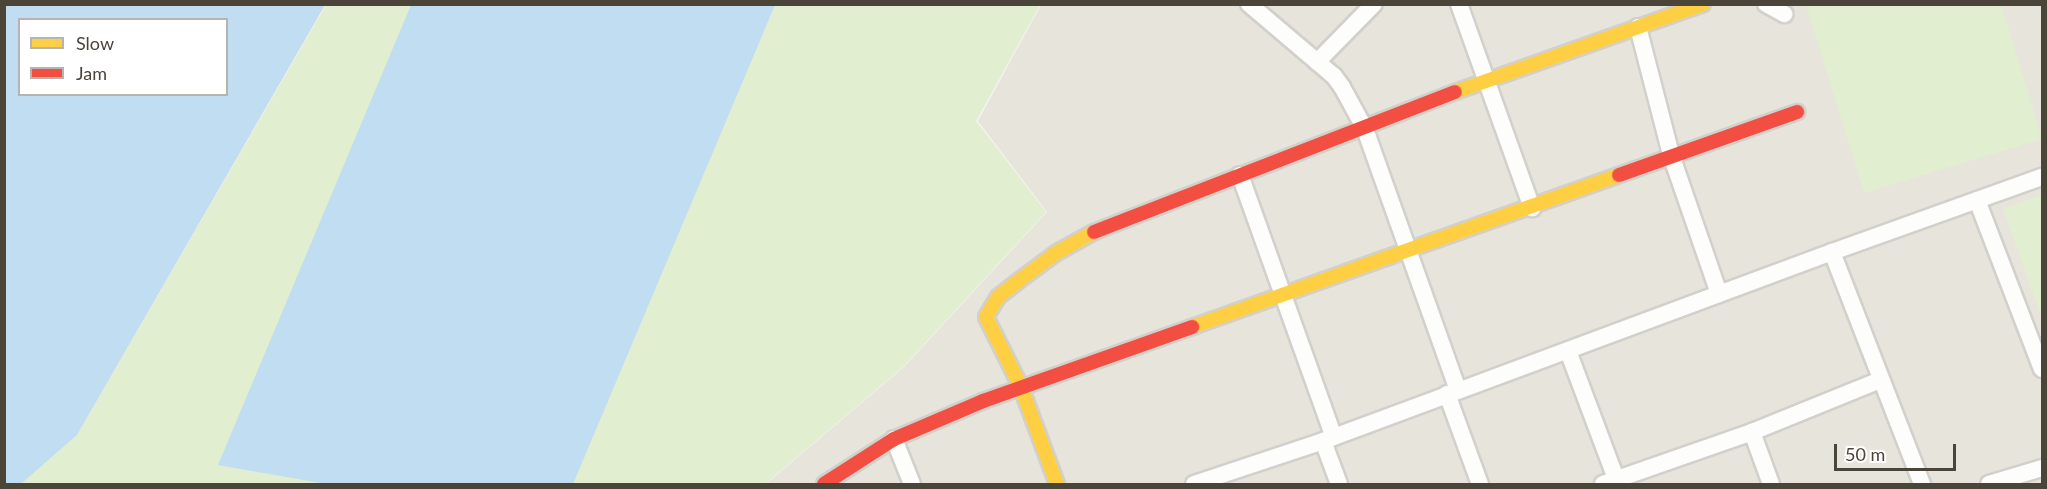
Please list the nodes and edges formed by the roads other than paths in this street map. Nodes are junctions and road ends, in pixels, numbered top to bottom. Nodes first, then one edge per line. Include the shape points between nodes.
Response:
1 (1249, 4) edge
2 (1374, 4) edge
3 (1459, 4) edge
4 (1703, 4) edge
5 (1766, 4) edge
6 (1784, 14) dead end
7 (1638, 27) junction
8 (1317, 62) junction
9 (1485, 81) junction
10 (1797, 112) dead end
11 (1365, 129) junction
12 (1671, 156) junction
13 (1240, 175) junction
14 (2043, 177) edge
15 (1977, 200) junction
16 (1532, 208) junction
17 (1409, 249) junction
18 (1832, 252) junction
19 (1284, 294) junction
20 (1719, 294) junction
21 (1568, 351) junction
22 (2043, 369) edge
23 (1880, 380) junction
24 (1021, 387) junction
25 (1452, 392) junction
26 (1752, 432) junction
27 (1328, 439) junction
28 (894, 440) junction
29 (2043, 468) edge
30 (1613, 483) edge
31 (824, 484) edge
32 (912, 484) edge
33 (1057, 484) edge
34 (1194, 484) edge
35 (1339, 484) edge
36 (1480, 484) edge
37 (1771, 484) edge
38 (1922, 484) edge
39 (1989, 484) edge

1 - 8 street
2 - 8 street
3 - 9 street
4 - 7 street
5 - 6 street
7 - 9 street
7 - 12 street
8 - 11 street via 1342,87
9 - 11 street
9 - 16 street
10 - 12 street
11 - 13 street
11 - 17 street
12 - 16 street
12 - 20 street
13 - 19 street
13 - 24 street via 1105,226 1056,253 998,297 986,317 988,325
14 - 15 street
15 - 18 street
15 - 22 street
16 - 17 street
17 - 19 street
17 - 25 street
18 - 20 street
18 - 23 street
19 - 24 street
19 - 27 street
20 - 21 street
21 - 25 street
21 - 30 street
23 - 26 street
23 - 38 street
24 - 28 street
24 - 33 street
25 - 27 street
25 - 36 street
26 - 30 street
26 - 37 street
27 - 34 street
27 - 35 street
28 - 31 street
28 - 32 street
29 - 39 street

